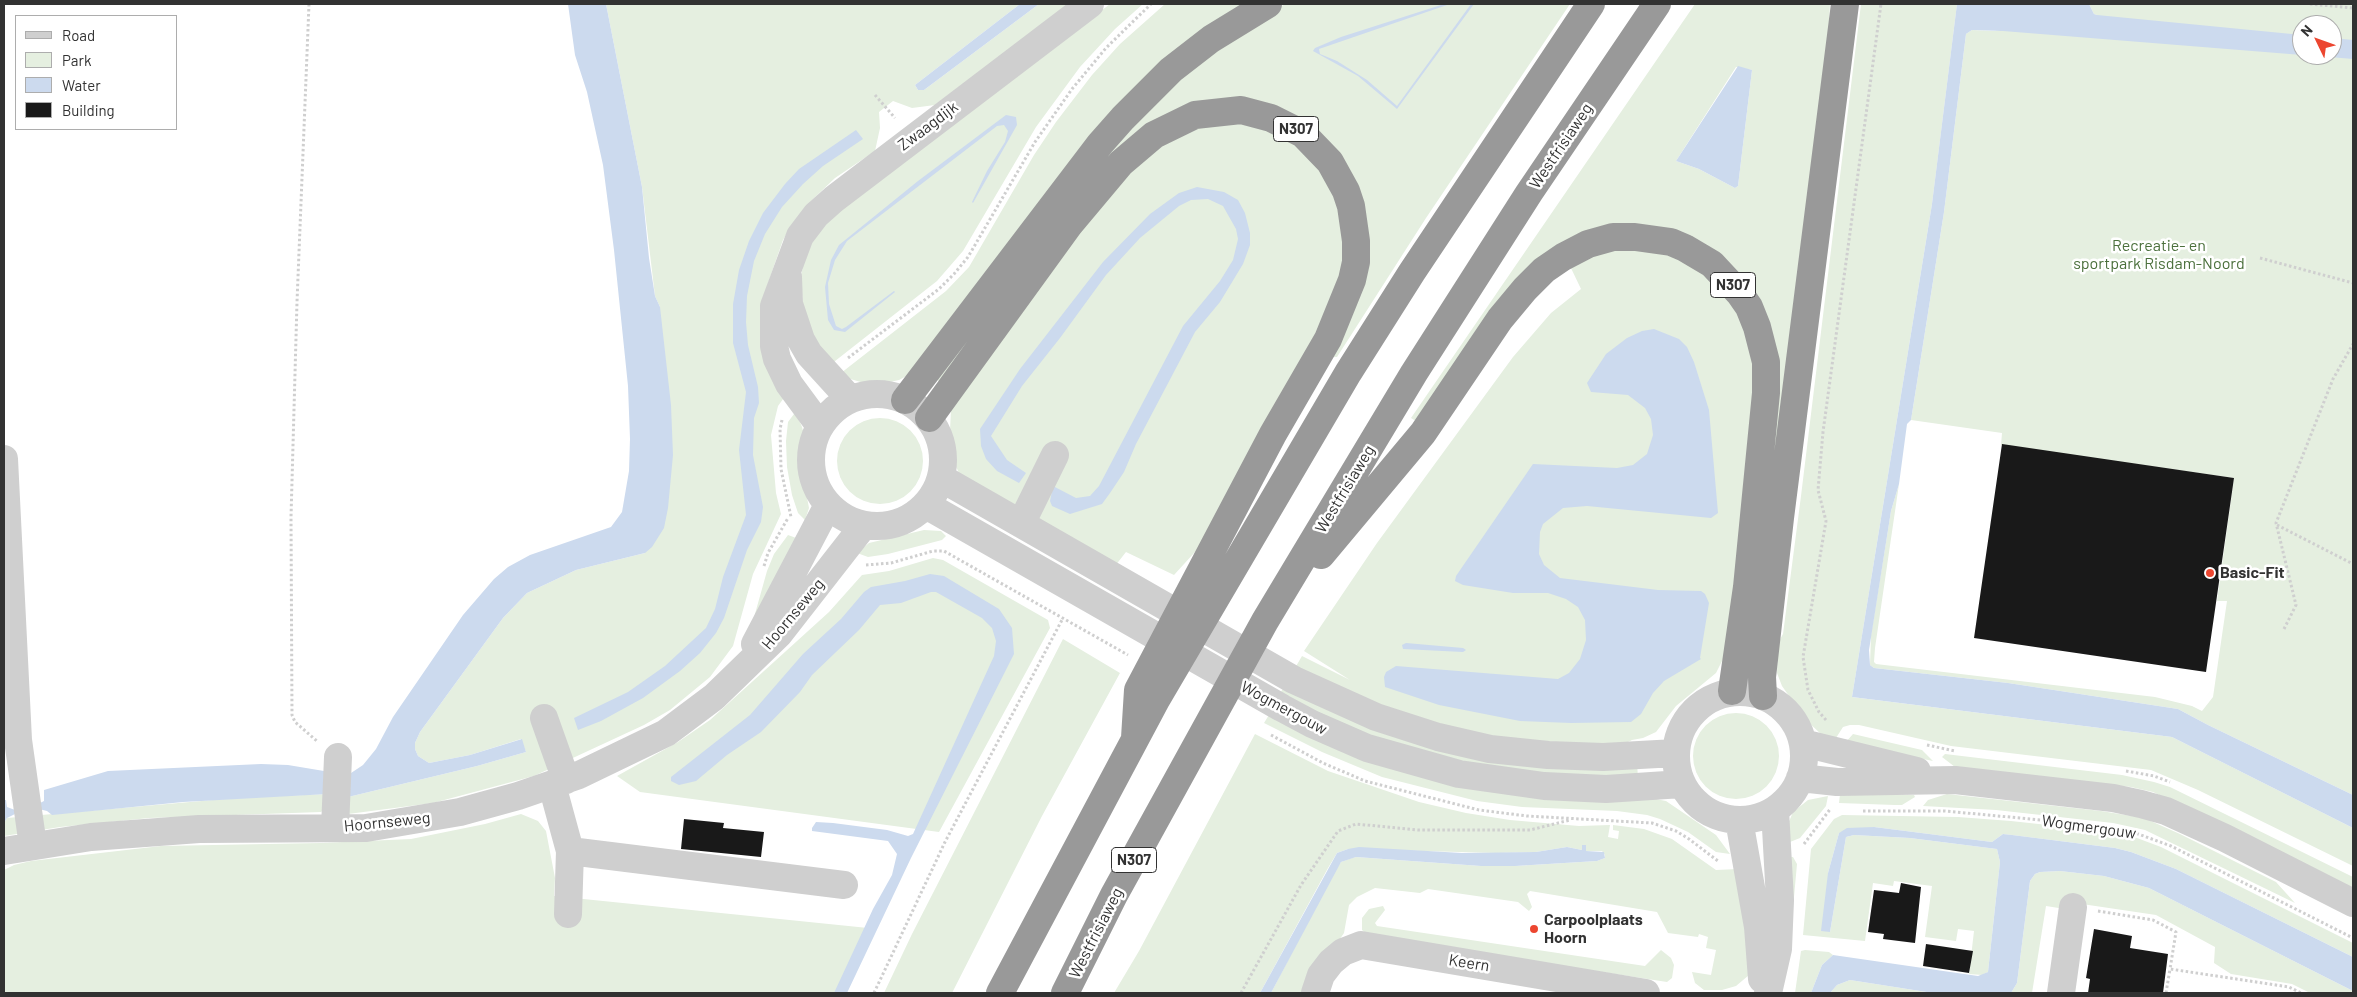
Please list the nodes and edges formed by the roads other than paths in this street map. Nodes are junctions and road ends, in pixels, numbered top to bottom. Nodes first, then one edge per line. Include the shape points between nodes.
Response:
1 (1090, 4) edge
2 (1268, 4) edge
3 (1591, 4) edge
4 (1658, 4) edge
5 (1845, 4) edge
6 (787, 268) junction
7 (850, 399) junction
8 (905, 400) junction
9 (929, 418) junction
10 (820, 426) junction
11 (1055, 455) dead end
12 (4, 460) edge
13 (941, 478) junction
14 (926, 504) junction
15 (828, 505) junction
16 (1020, 524) junction
17 (864, 525) junction
18 (1206, 589) junction
19 (1265, 621) junction
20 (1732, 691) junction
21 (1763, 696) junction
22 (714, 697) junction
23 (544, 718) dead end
24 (1803, 744) junction
25 (1676, 753) junction
26 (337, 776) road end
27 (1800, 778) junction
28 (1955, 780) junction
29 (559, 782) junction
30 (1682, 784) junction
31 (1775, 810) junction
32 (1739, 820) junction
33 (335, 828) junction
34 (33, 846) junction
35 (4, 850) edge
36 (570, 851) junction
37 (844, 886) dead end
38 (2353, 903) edge
39 (2073, 907) road end
40 (568, 914) dead end
41 (1000, 993) edge
42 (1065, 993) edge
43 (1315, 993) edge
44 (1646, 993) edge
45 (1763, 993) edge
46 (1768, 993) edge
47 (2061, 993) edge

1 - 6 street, Zwaagdijk via 834,199 800,236
2 - 8 highway via 1204,44 1171,70 1122,118
3 - 18 highway, N307
4 - 19 highway, Westfrisiaweg / N307 via 1529,193 1419,365
5 - 21 highway via 1780,518 1762,677
6 - 7 street, Zwaagdijk via 789,304 801,340 809,354
6 - 10 street, Zwaagdijk via 774,306 774,346 789,384
7 - 8 street via 883,394
7 - 10 street via 828,415
8 - 9 street
9 - 13 street via 942,447
9 - 18 highway, N307 via 1069,226 1111,174 1154,135 1195,116 1241,110 1271,118 1304,134 1330,162 1346,191 1356,241 1356,262 1328,339 1274,434
10 - 15 street via 812,446 811,467 817,487
11 - 16 street
12 - 34 street via 18,740
13 - 14 street
13 - 16 street, Wogmergouw
14 - 17 street via 898,523
14 - 30 street, Wogmergouw via 1282,708 1367,748 1459,774 1544,786 1606,789
15 - 17 street via 839,514
15 - 22 street, Hoornseweg via 755,644
16 - 25 street, Wogmergouw via 1294,680 1376,717 1490,749 1603,757
17 - 22 street, Hoornseweg via 779,634
18 - 41 highway, N307 via 1147,695 1135,738
19 - 20 highway, N307 via 1423,433 1500,319 1544,270 1588,244 1613,237 1654,239 1685,248 1712,264 1728,279 1749,307 1766,362 1766,392 1747,587
19 - 42 highway, Westfrisiaweg / N307 via 1114,895
20 - 21 street
20 - 25 street via 1708,699 1697,708 1683,728
21 - 24 street via 1780,706 1792,719
22 - 29 street, Hoornseweg via 666,733 601,766
23 - 29 street
24 - 27 street
24 - 28 street, Wogmergouw
25 - 30 street
26 - 33 street
27 - 28 street, Wogmergouw via 1837,782
27 - 31 street via 1786,801
28 - 38 street, Wogmergouw via 2113,798 2166,812
29 - 33 street, Hoornseweg via 445,815 366,828
29 - 36 street
30 - 32 street via 1703,809 1722,818
31 - 32 street
31 - 46 street via 1780,900 1778,949
32 - 45 street via 1758,927
33 - 34 street, Hoornseweg via 199,829 91,837
34 - 35 street, Hoornseweg
36 - 37 street
36 - 40 street
39 - 47 street
43 - 44 street, Keern via 1321,975 1331,962 1343,952 1361,945

